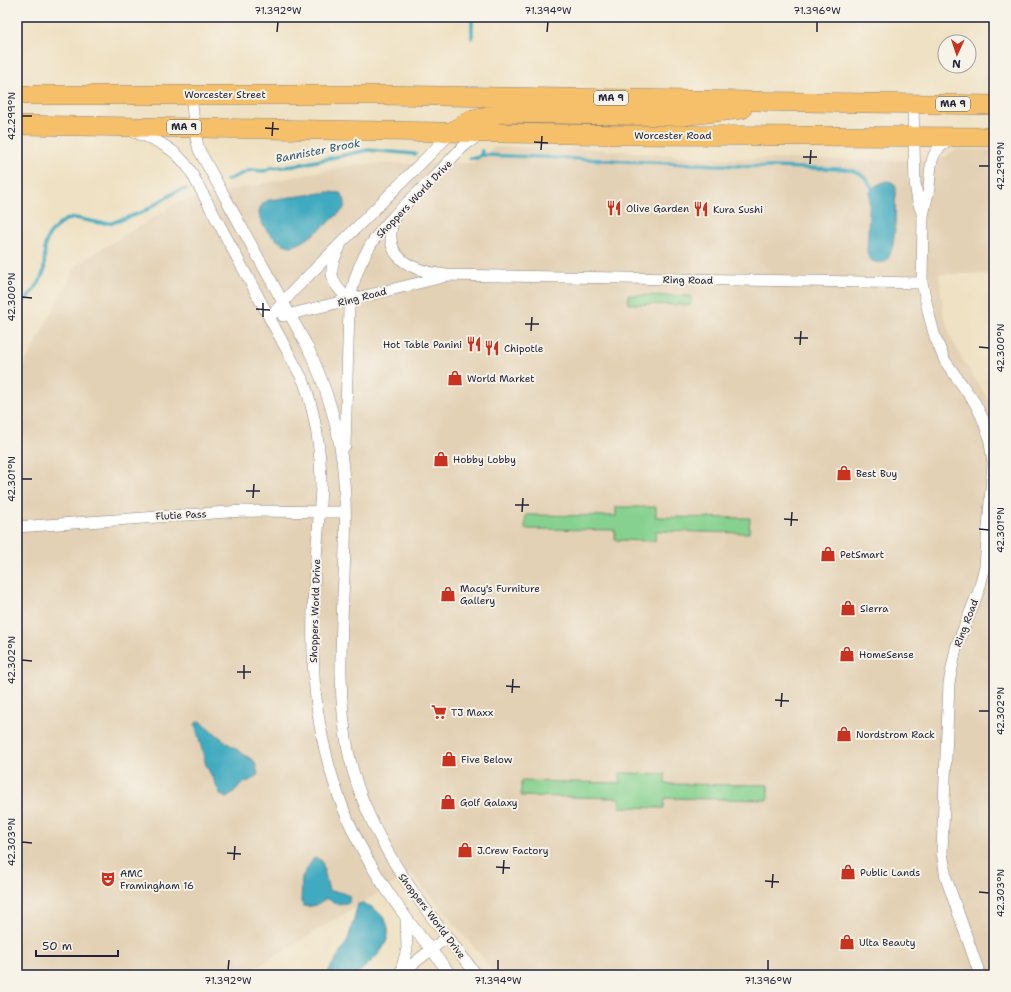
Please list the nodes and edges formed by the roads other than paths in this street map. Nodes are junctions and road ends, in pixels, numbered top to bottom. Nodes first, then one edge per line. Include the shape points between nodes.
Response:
1 (17, 94) edge
2 (191, 95) junction
3 (788, 102) junction
4 (913, 104) junction
5 (994, 105) edge
6 (17, 125) edge
7 (102, 126) junction
8 (194, 127) junction
9 (452, 132) junction
10 (498, 132) junction
11 (913, 136) junction
12 (966, 137) junction
13 (994, 137) edge
14 (395, 216) junction
15 (923, 216) junction
16 (346, 238) junction
17 (453, 276) junction
18 (922, 283) junction
19 (350, 300) junction
20 (283, 301) junction
21 (290, 314) junction
22 (270, 317) junction
23 (343, 479) junction
24 (320, 511) junction
25 (344, 512) junction
26 (17, 527) edge
27 (406, 918) junction
28 (447, 937) junction
29 (431, 950) junction
30 (399, 975) edge
31 (451, 975) edge
32 (477, 975) edge
33 (980, 975) edge

1 - 2 highway, Worcester Street / MA 9
2 - 3 highway, Worcester Street / MA 9 via 434,95
2 - 8 street, Shoppers World Drive
3 - 4 highway, MA 9
3 - 9 highway via 714,114 682,116 494,114 473,119
4 - 5 highway, MA 9
4 - 11 street, Ring Road
6 - 7 highway, MA 9
7 - 8 highway, MA 9
7 - 22 street, Shoppers World Drive via 130,131 154,140 169,148 184,161
8 - 9 highway, Worcester Road / MA 9
8 - 20 street, Shoppers World Drive via 202,155
9 - 10 highway, Worcester Road / MA 9
9 - 16 street, Shoppers World Drive
10 - 11 highway, Worcester Road / MA 9
10 - 14 street, Shoppers World Drive via 484,134 472,140
11 - 12 highway, Worcester Road / MA 9
11 - 15 street, Ring Road via 916,189
12 - 13 highway, Worcester Road / MA 9
12 - 15 street via 944,144 933,157
14 - 17 street, Ring Road via 390,237 399,258 423,271
14 - 19 street, Shoppers World Drive via 364,256 354,278
15 - 18 street, Ring Road
16 - 19 street via 336,256 332,276 337,287
16 - 20 street, Shoppers World Drive
17 - 18 street, Ring Road
17 - 19 street, Ring Road via 417,282
18 - 33 street, Ring Road via 932,329 940,349 951,371 979,410 993,456 985,566 979,590 956,648 949,683 942,852 946,878
19 - 21 street, Ring Road
19 - 23 street, Shoppers World Drive
20 - 21 street, Shoppers World Drive
20 - 22 street, Shoppers World Drive
21 - 22 street, Ring Road
21 - 23 street, Shoppers World Drive via 312,356 327,396 340,448
22 - 24 street, Shoppers World Drive via 299,370 312,405 320,457
23 - 25 street, Shoppers World Drive
24 - 25 street, Flutie Pass
24 - 26 street, Flutie Pass via 242,511
24 - 27 street, Shoppers World Drive via 312,650 320,728 333,778 350,824 373,870
25 - 28 street, Shoppers World Drive via 342,680 343,716 350,756 364,804 385,848 410,889
27 - 29 street, Shoppers World Drive
27 - 30 street via 407,949
28 - 29 street
28 - 32 street, Shoppers World Drive
29 - 30 street
29 - 31 street, Shoppers World Drive

